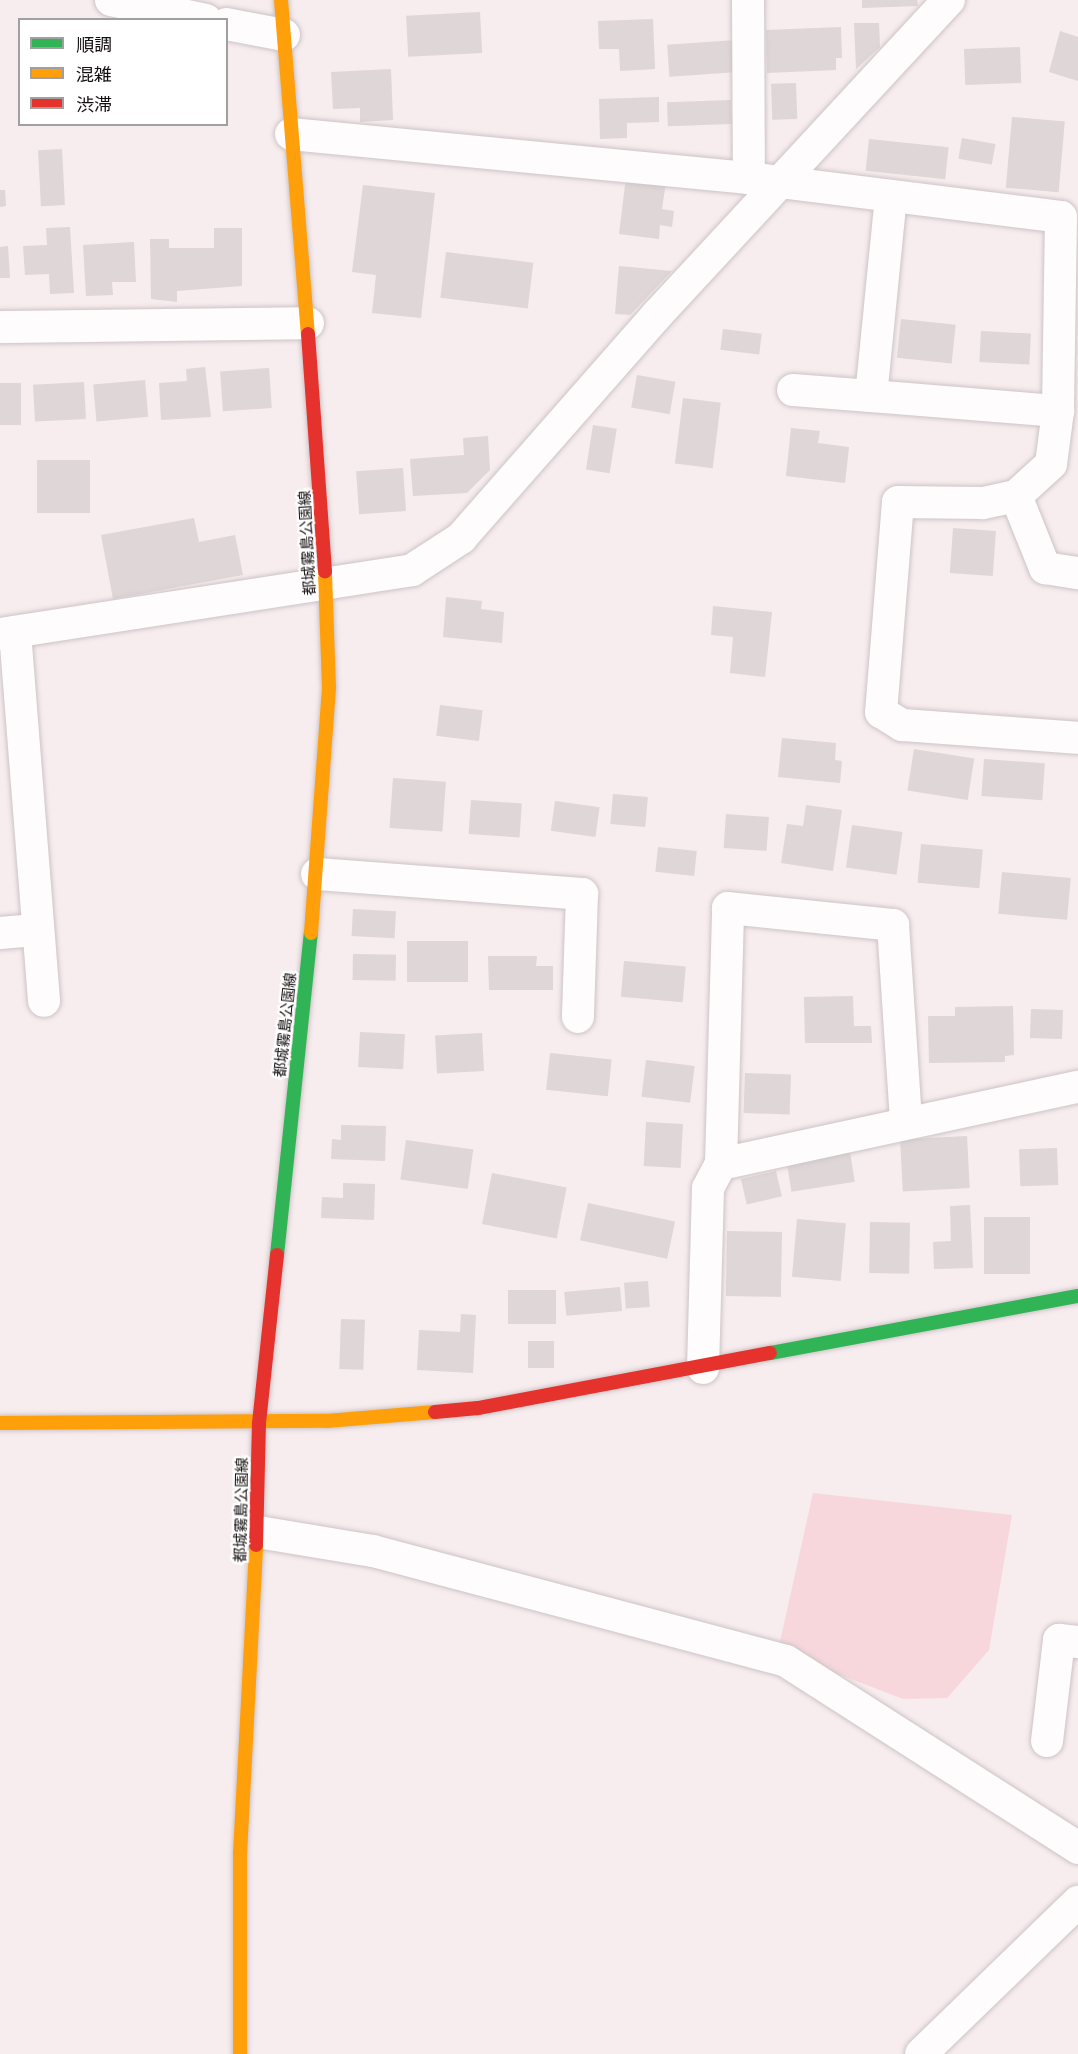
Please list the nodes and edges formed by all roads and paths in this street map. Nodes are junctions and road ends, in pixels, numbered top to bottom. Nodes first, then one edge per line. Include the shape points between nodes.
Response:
1 (111, 0) edge
2 (281, 0) edge
3 (748, 0) edge
4 (949, 0) edge
5 (196, 18) edge
6 (228, 24) edge
7 (284, 35) junction
8 (291, 134) junction
9 (749, 178) junction
10 (780, 182) junction
11 (891, 196) junction
12 (308, 324) junction
13 (0, 327) edge
14 (793, 390) dead end
15 (871, 396) junction
16 (1058, 411) junction
17 (1016, 496) junction
18 (1078, 573) edge
19 (326, 580) junction
20 (8, 633) edge
21 (1078, 738) edge
22 (317, 874) junction
23 (38, 930) junction
24 (0, 933) edge
25 (44, 1001) dead end
26 (578, 1017) dead end
27 (1078, 1087) edge
28 (906, 1122) junction
29 (720, 1164) junction
30 (1078, 1296) edge
31 (703, 1368) junction
32 (0, 1423) edge
33 (259, 1423) junction
34 (258, 1532) junction
35 (1078, 1642) edge
36 (1047, 1741) dead end
37 (1078, 1848) edge
38 (1078, 1902) edge
39 (240, 2054) edge
40 (921, 2054) edge

1 - 5 street
2 - 7 main road, 都城霧島公園線
3 - 9 street
4 - 10 street
6 - 7 street
7 - 8 main road, 都城霧島公園線
8 - 9 street
8 - 12 main road, 都城霧島公園線
9 - 10 street
10 - 11 street
10 - 19 street via 461,538 412,570
11 - 15 street
11 - 16 street via 1061,217
12 - 13 street
12 - 19 main road, 都城霧島公園線
14 - 15 street
15 - 16 street
16 - 17 street via 1051,464
17 - 18 street via 1045,568
17 - 21 street via 982,503 898,502 881,712 902,725
19 - 20 street
19 - 22 main road, 都城霧島公園線 via 328,688
20 - 23 street
22 - 26 street via 582,894
22 - 33 main road, 都城霧島公園線
23 - 24 street
23 - 25 street
27 - 28 street
28 - 29 street
28 - 29 street via 893,925 728,908
29 - 31 street via 708,1188
30 - 31 main road
31 - 33 main road via 477,1408
32 - 33 main road
33 - 34 main road, 都城霧島公園線
34 - 37 street via 374,1551 786,1660
34 - 39 main road, 都城霧島公園線 via 240,1854
35 - 36 street via 1059,1640
38 - 40 street

